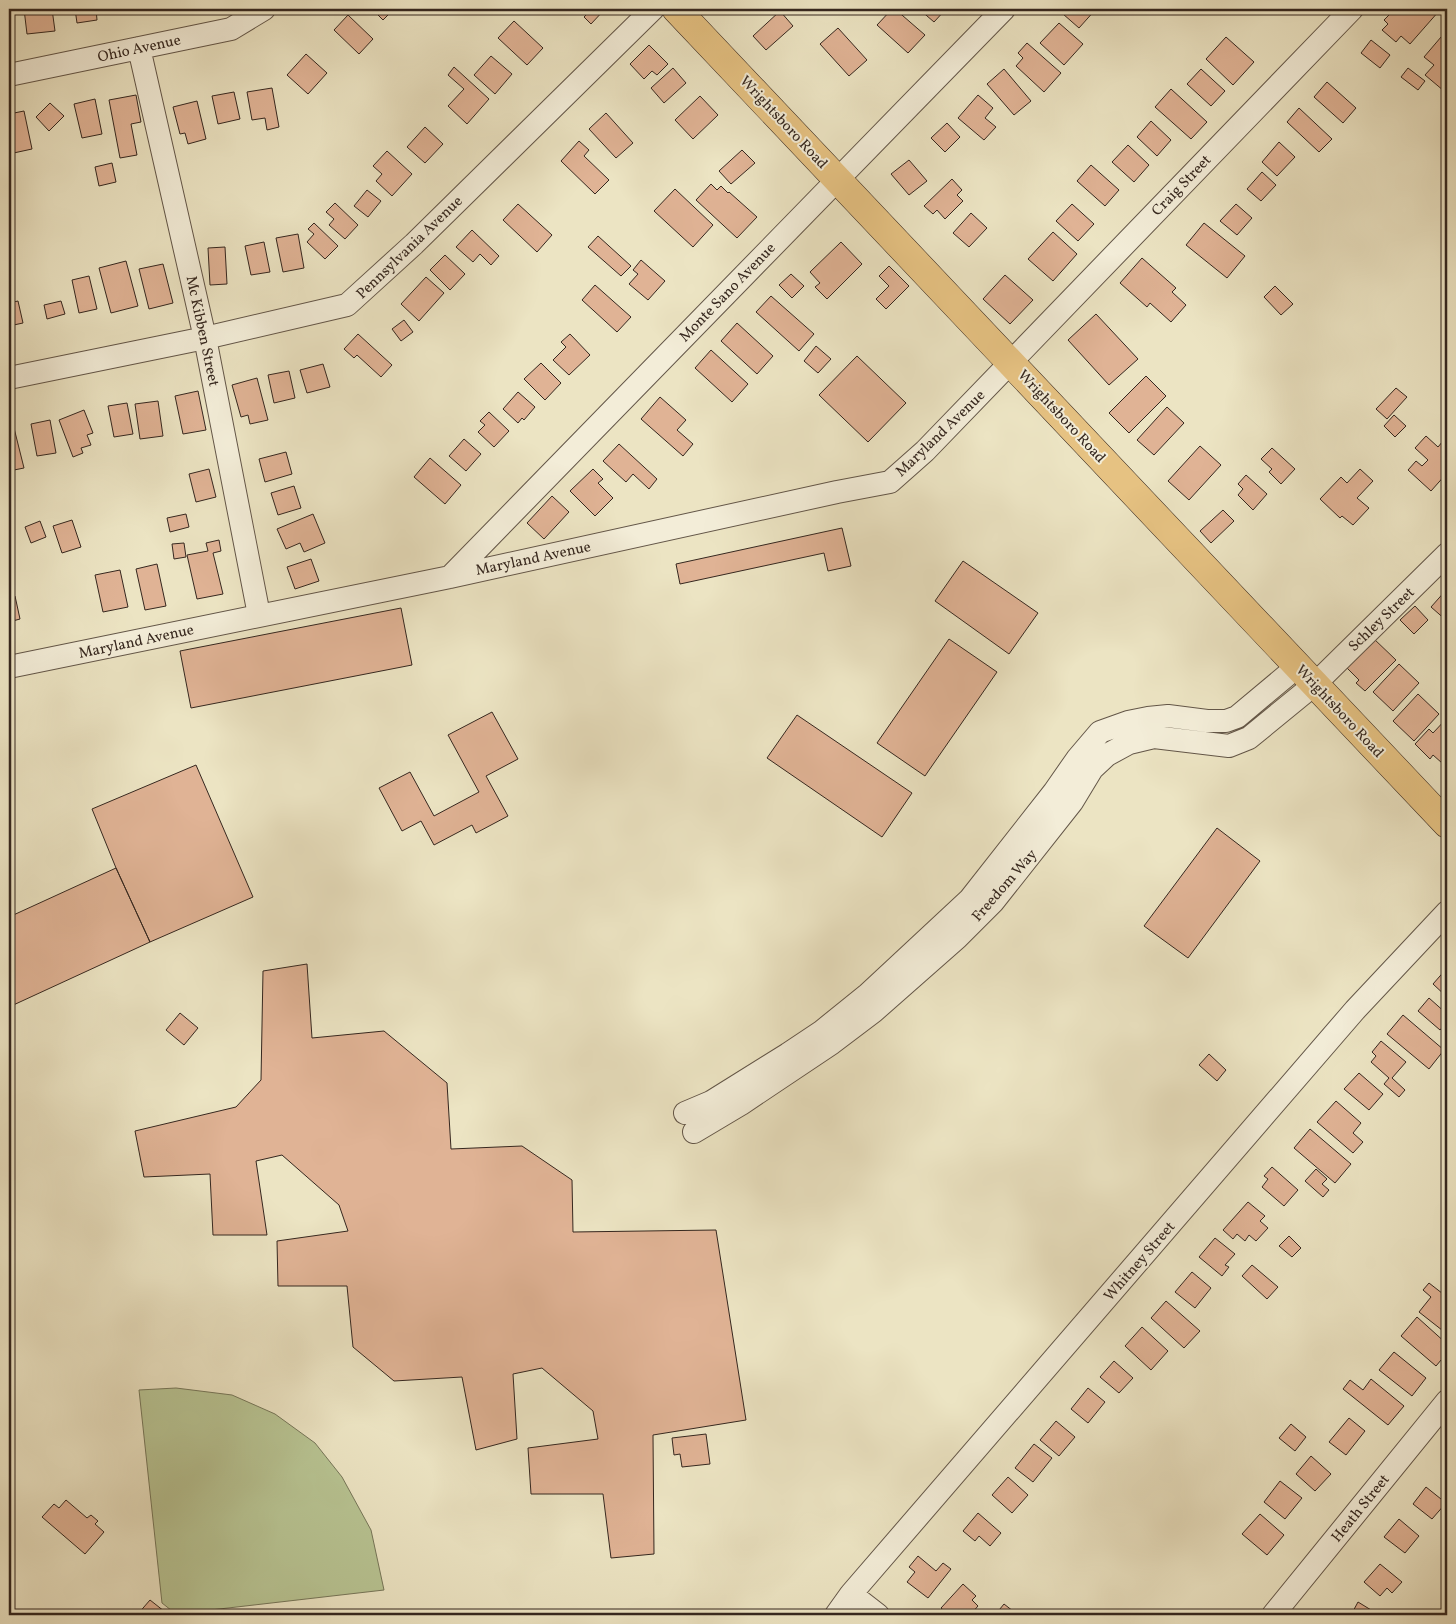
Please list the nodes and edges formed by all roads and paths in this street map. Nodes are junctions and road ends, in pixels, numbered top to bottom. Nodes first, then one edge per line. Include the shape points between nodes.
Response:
1 (264, 9) edge
2 (653, 9) edge
3 (676, 9) edge
4 (1004, 9) edge
5 (1352, 9) edge
6 (139, 48) junction
7 (9, 75) edge
8 (837, 179) junction
9 (205, 338) junction
10 (1010, 362) junction
11 (9, 378) edge
12 (1447, 554) edge
13 (450, 576) junction
14 (259, 615) junction
15 (9, 667) edge
16 (1306, 675) junction
17 (1447, 824) edge
18 (1447, 912) edge
19 (689, 1123) dead end
20 (1447, 1401) edge
21 (851, 1594) junction
22 (836, 1615) edge
23 (878, 1615) edge
24 (1273, 1615) edge

1 - 6 street, Ohio Avenue via 231,29
2 - 9 street, Pennsylvania Avenue via 347,306
3 - 8 main road, Wrightsboro Road
4 - 8 street, Monte Sano Avenue
5 - 10 street, Craig Street
6 - 7 street, Ohio Avenue
6 - 9 street, Mc Kibben Street
8 - 10 main road, Wrightsboro Road
8 - 13 street, Monte Sano Avenue
9 - 11 street, Pennsylvania Avenue
9 - 14 street, Mc Kibben Street
10 - 13 street, Maryland Avenue via 890,482
10 - 16 main road, Wrightsboro Road
12 - 16 street, Schley Street
13 - 14 street, Maryland Avenue
14 - 15 street, Maryland Avenue
16 - 17 main road, Wrightsboro Road
16 - 19 street, Freedom Way via 1250,738 1229,746 1154,737 1129,743 1107,755 1092,769 1072,802 994,902 873,1012 832,1044 741,1104
18 - 21 street, Whitney Street via 1355,1010
20 - 24 street, Heath Street
21 - 22 street, Whitney Street
21 - 23 street

